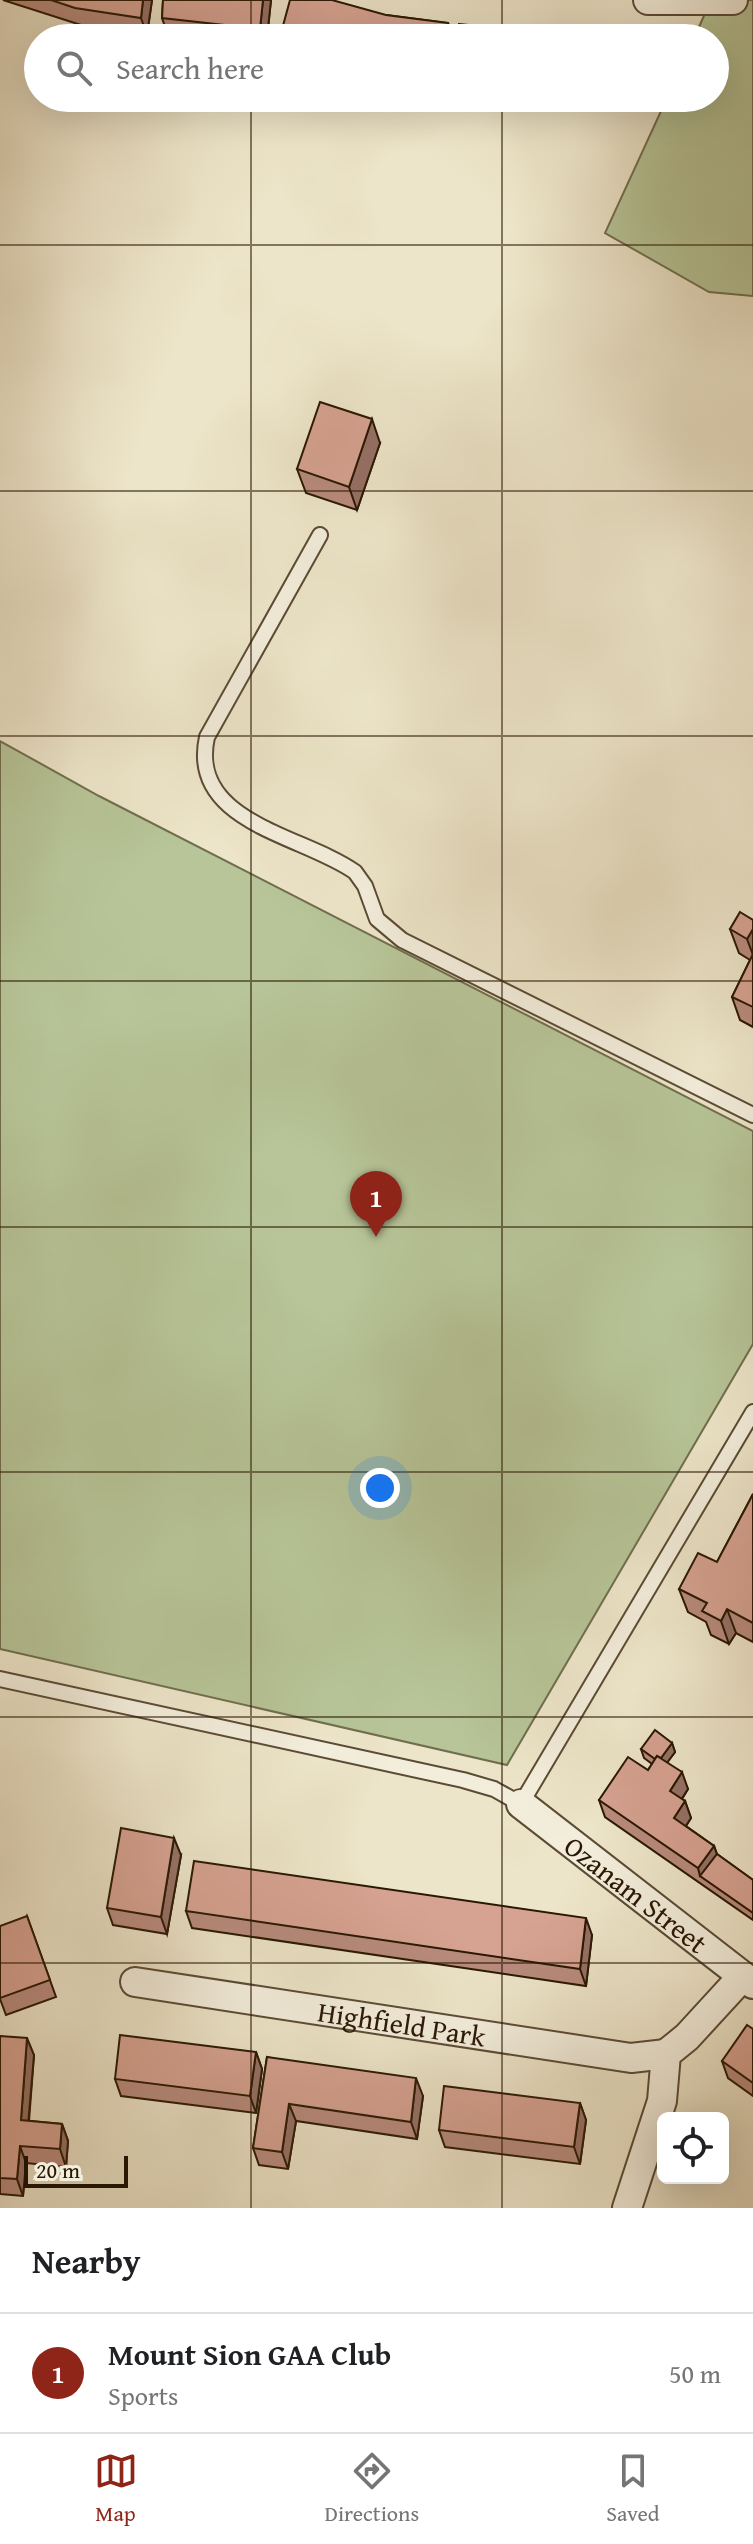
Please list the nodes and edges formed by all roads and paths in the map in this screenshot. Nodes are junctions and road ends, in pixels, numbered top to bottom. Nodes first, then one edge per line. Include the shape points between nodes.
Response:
1 (648, 0) edge
2 (733, 0) edge
3 (320, 535) dead end
4 (753, 1115) edge
5 (753, 1412) edge
6 (0, 1679) edge
7 (521, 1804) junction
8 (747, 1980) edge
9 (135, 1982) dead end
10 (666, 2054) junction
11 (627, 2208) edge

1 - 2 street
3 - 4 lane via 207,737 205,771 212,787 253,823 355,872 377,919 402,940
5 - 7 lane
6 - 7 lane via 463,1780
7 - 8 street, Ozanam Street
8 - 10 street
9 - 10 street, Highfield Park via 631,2058
10 - 11 street via 662,2101

